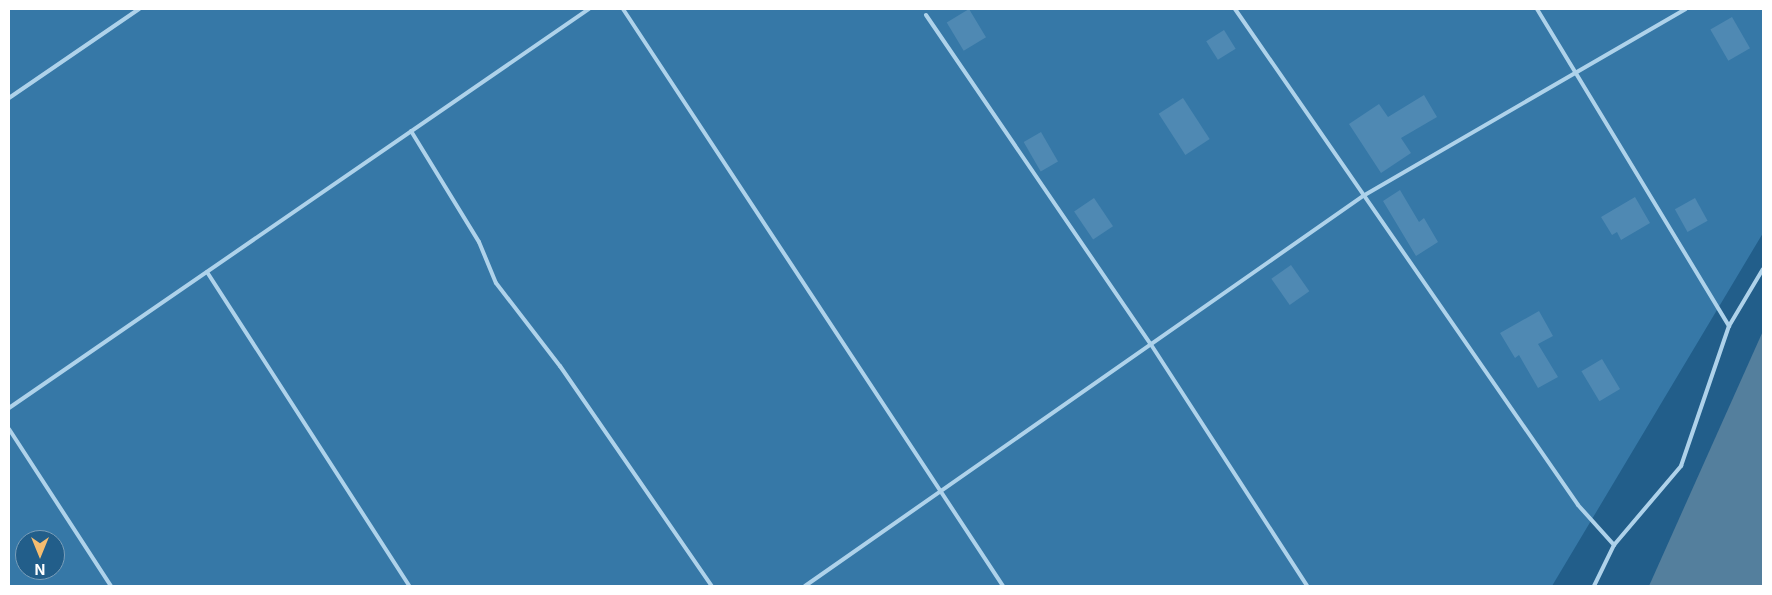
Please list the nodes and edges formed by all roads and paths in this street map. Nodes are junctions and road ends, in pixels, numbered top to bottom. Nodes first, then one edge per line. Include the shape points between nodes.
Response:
1 (139, 9) edge
2 (589, 9) edge
3 (623, 9) edge
4 (1235, 9) edge
5 (1537, 9) edge
6 (1686, 9) edge
7 (926, 15) dead end
8 (1574, 71) junction
9 (9, 98) edge
10 (411, 131) junction
11 (1363, 196) junction
12 (1763, 269) edge
13 (207, 272) junction
14 (1729, 326) junction
15 (1150, 343) junction
16 (9, 408) edge
17 (9, 429) edge
18 (940, 492) junction
19 (1614, 544) junction
20 (111, 586) edge
21 (408, 586) edge
22 (712, 586) edge
23 (805, 586) edge
24 (1003, 586) edge
25 (1307, 586) edge
26 (1594, 586) edge

1 - 9 lane
2 - 10 lane
3 - 18 lane
4 - 11 lane
5 - 8 lane
6 - 8 lane
7 - 15 lane
8 - 11 lane
8 - 14 lane
10 - 13 lane
10 - 22 lane via 479,242 496,282 560,366
11 - 15 lane
11 - 19 lane via 1578,505
12 - 14 lane
13 - 16 lane
13 - 21 lane
14 - 19 lane via 1681,466
15 - 18 lane
15 - 25 lane
17 - 20 lane
18 - 23 lane
18 - 24 lane
19 - 26 lane

